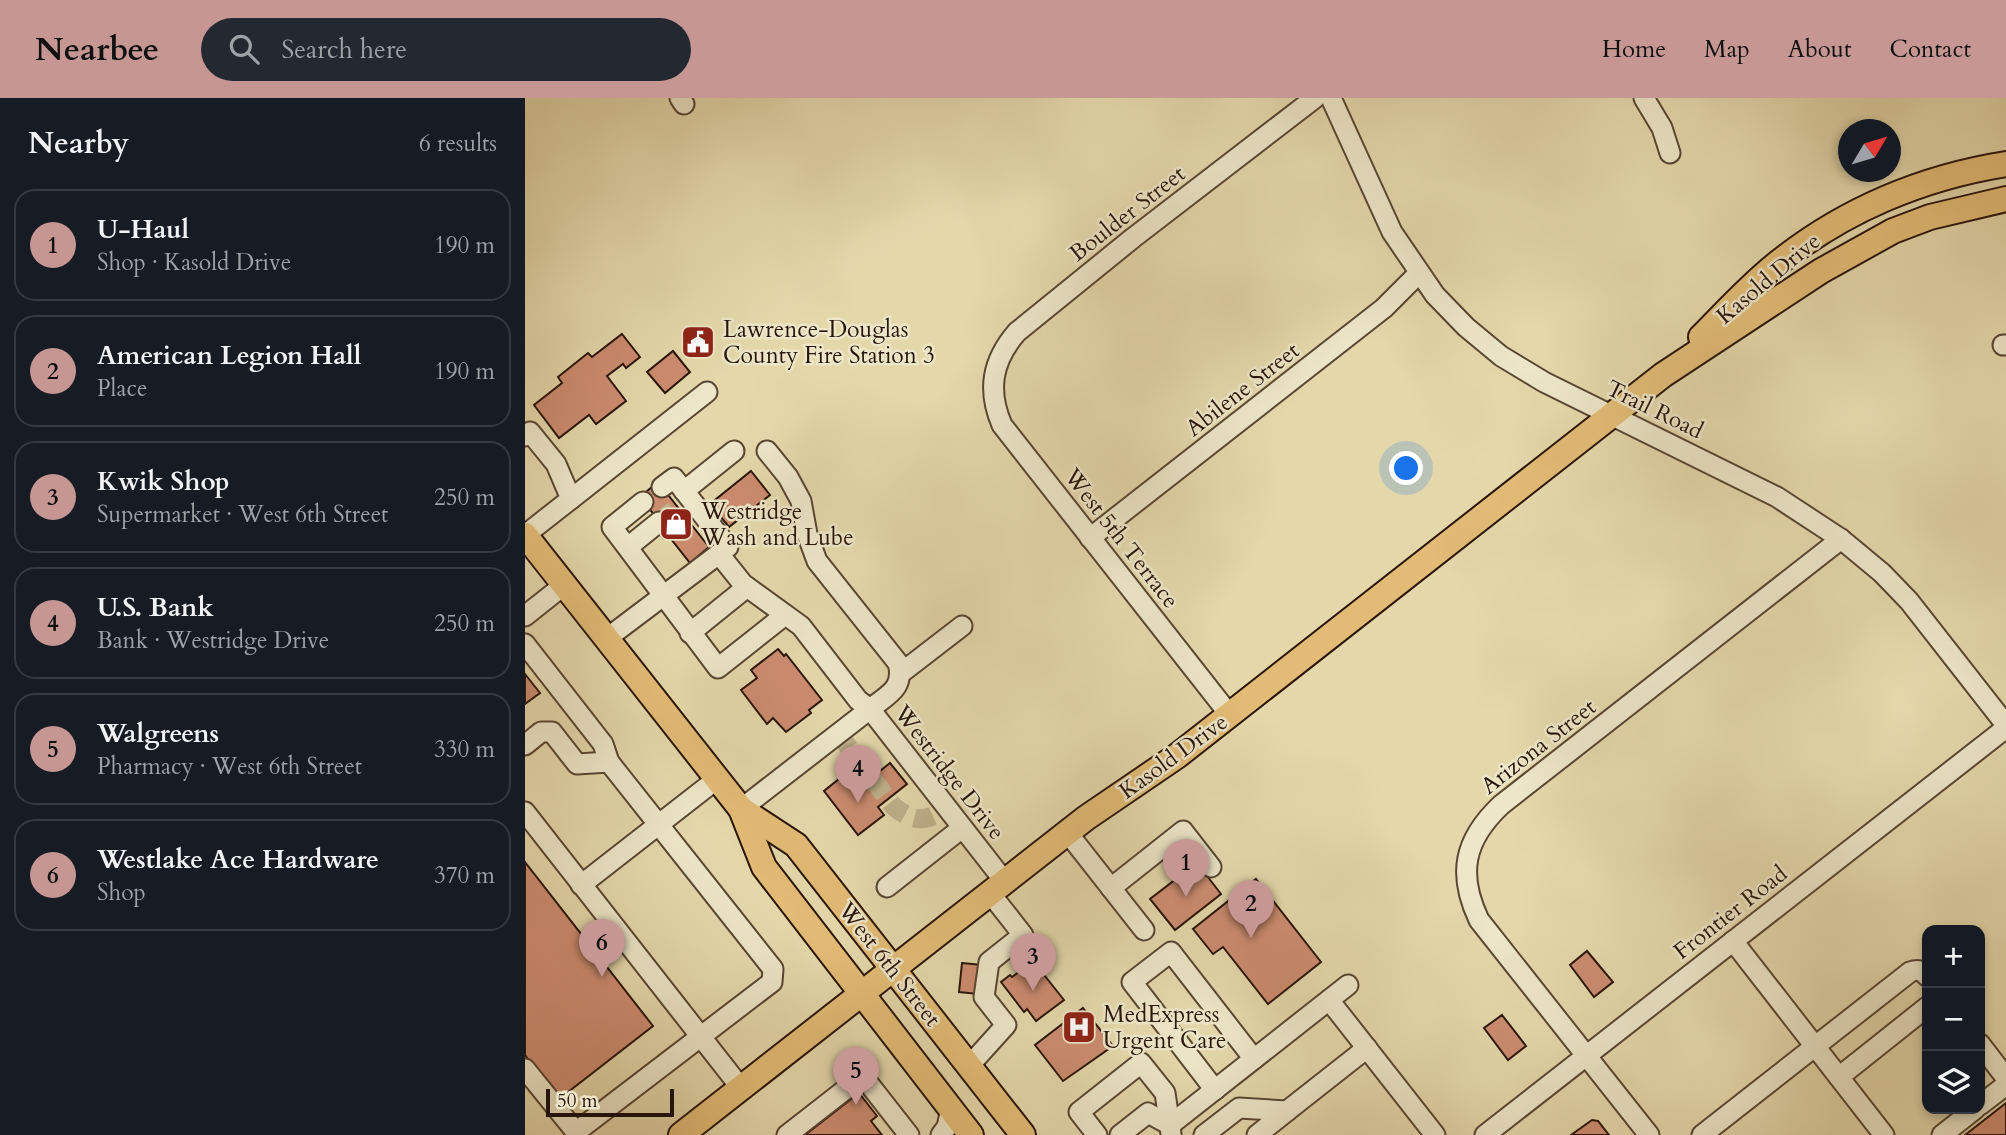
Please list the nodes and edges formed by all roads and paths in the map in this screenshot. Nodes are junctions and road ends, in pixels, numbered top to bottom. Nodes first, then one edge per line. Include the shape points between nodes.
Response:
1 (1315, 98) edge
2 (1331, 98) edge
3 (1644, 98) edge
4 (1670, 153) dead end
5 (2006, 164) edge
6 (2006, 199) edge
7 (1419, 273) junction
8 (1663, 375) junction
9 (992, 384) joint
10 (707, 392) dead end
11 (1612, 415) junction
12 (525, 436) edge
13 (734, 451) dead end
14 (767, 451) dead end
15 (571, 499) junction
16 (651, 512) tunnel mouth
17 (525, 535) edge
18 (1090, 538) junction
19 (1841, 538) junction
20 (719, 554) junction
21 (564, 585) junction
22 (747, 587) junction
23 (663, 595) junction
24 (785, 615) junction
25 (525, 616) edge
26 (962, 626) dead end
27 (690, 633) junction
28 (606, 639) junction
29 (525, 644) edge
30 (901, 673) junction
31 (870, 709) junction
32 (1229, 714) junction
33 (2006, 726) edge
34 (525, 745) edge
35 (609, 762) junction
36 (716, 779) junction
37 (741, 809) junction
38 (525, 812) edge
39 (658, 825) junction
40 (963, 828) junction
41 (1067, 832) junction
42 (1211, 867) dead end
43 (582, 885) junction
44 (887, 887) dead end
45 (997, 887) junction
46 (1111, 888) junction
47 (1144, 930) dead end
48 (1733, 942) junction
49 (893, 969) junction
50 (1922, 971) edge
51 (1348, 985) dead end
52 (862, 993) junction
53 (1329, 1000) junction
54 (1922, 1011) edge
55 (701, 1037) junction
56 (1815, 1047) junction
57 (1367, 1048) junction
58 (1985, 1051) edge
59 (1587, 1056) junction
60 (1254, 1059) junction
61 (969, 1066) junction
62 (525, 1069) edge
63 (1839, 1077) junction
64 (2006, 1078) edge
65 (2006, 1085) edge
66 (741, 1088) junction
67 (1215, 1090) junction
68 (1985, 1101) edge
69 (951, 1109) junction
70 (1287, 1111) junction
71 (1969, 1114) edge
72 (1170, 1130) edge
73 (577, 1134) edge
74 (681, 1135) edge
75 (787, 1135) edge
76 (909, 1135) edge
77 (941, 1135) edge
78 (971, 1135) edge
79 (1023, 1135) edge
80 (1097, 1135) edge
81 (1120, 1135) edge
82 (1204, 1135) edge
83 (1257, 1135) edge
84 (1435, 1135) edge
85 (1485, 1135) edge
86 (1649, 1135) edge
87 (1702, 1135) edge
88 (1884, 1135) edge
89 (1942, 1135) edge

1 - 9 street, Boulder Street via 1017,332 996,361
2 - 7 street, Trail Road via 1392,232
3 - 4 street
5 - 8 main road, Kasold Drive via 1931,181 1829,227 1751,285
6 - 8 main road, Kasold Drive via 1893,231 1821,271
7 - 11 street, Trail Road via 1466,327 1501,356
7 - 18 street, Abilene Street via 1384,308
8 - 11 main road, Kasold Drive
9 - 18 street, West 5th Terrace via 1002,425
10 - 15 street
11 - 19 street, Trail Road via 1777,497
11 - 32 main road, Kasold Drive
12 - 15 street via 530,432 556,464
13 - 20 street via 677,492 728,547
14 - 30 street, Westridge Drive via 801,501 817,561 898,663
15 - 17 street
16 - 23 street via 620,537
17 - 21 main road, West 6th Street
18 - 32 street, West 5th Terrace
19 - 33 street, Trail Road via 1909,601
19 - 59 street, Arizona Street via 1500,805 1475,836 1466,874 1479,919
20 - 22 street
20 - 23 street
21 - 25 street
21 - 28 main road, West 6th Street
22 - 24 street
22 - 27 street
23 - 27 street
23 - 28 street
24 - 27 street via 717,668
24 - 31 street via 801,626
26 - 30 street
28 - 36 main road, West 6th Street
29 - 35 street via 603,744
30 - 31 street, Westridge Drive via 896,688
31 - 37 street
31 - 40 street, Westridge Drive
32 - 41 main road, Kasold Drive
33 - 48 street, Frontier Road
34 - 35 street via 541,732 552,732 577,764
35 - 39 street
36 - 37 main road, West 6th Street
36 - 39 street
37 - 49 main road, West 6th Street via 796,845
37 - 52 main road, West 6th Street via 764,867
38 - 43 street
39 - 43 street
39 - 55 street via 772,970 772,982
40 - 44 street
40 - 45 street, Westridge Drive
41 - 45 main road, Kasold Drive
41 - 46 street
42 - 46 street via 1183,831
43 - 55 street
45 - 49 main road, Kasold Drive
45 - 61 street, Westridge Drive via 1023,935 989,962 984,997 1006,1025
46 - 47 street
48 - 56 street
48 - 59 street, Frontier Road
49 - 52 main road, Kasold Drive
49 - 61 main road, West 6th Street
50 - 56 street via 1910,972
51 - 53 street
52 - 66 main road, Kasold Drive
52 - 69 main road, West 6th Street
53 - 57 street
53 - 60 street
54 - 63 street
55 - 66 street
55 - 73 street
56 - 63 street
56 - 87 street
57 - 70 street
57 - 84 street
58 - 64 street
59 - 85 street, Frontier Road
59 - 86 street, Arizona Street
60 - 67 street
60 - 67 street via 1171,952 1132,982
61 - 79 main road, West 6th Street
62 - 73 street
63 - 88 street
65 - 68 street
66 - 74 main road, Kasold Drive
67 - 72 street
69 - 77 street
69 - 78 main road, West 6th Street
70 - 82 street via 1239,1108
70 - 83 street
71 - 89 street
72 - 80 street via 1165,1093 1141,1063 1079,1112
72 - 81 street via 1148,1113
75 - 76 street via 863,1080

